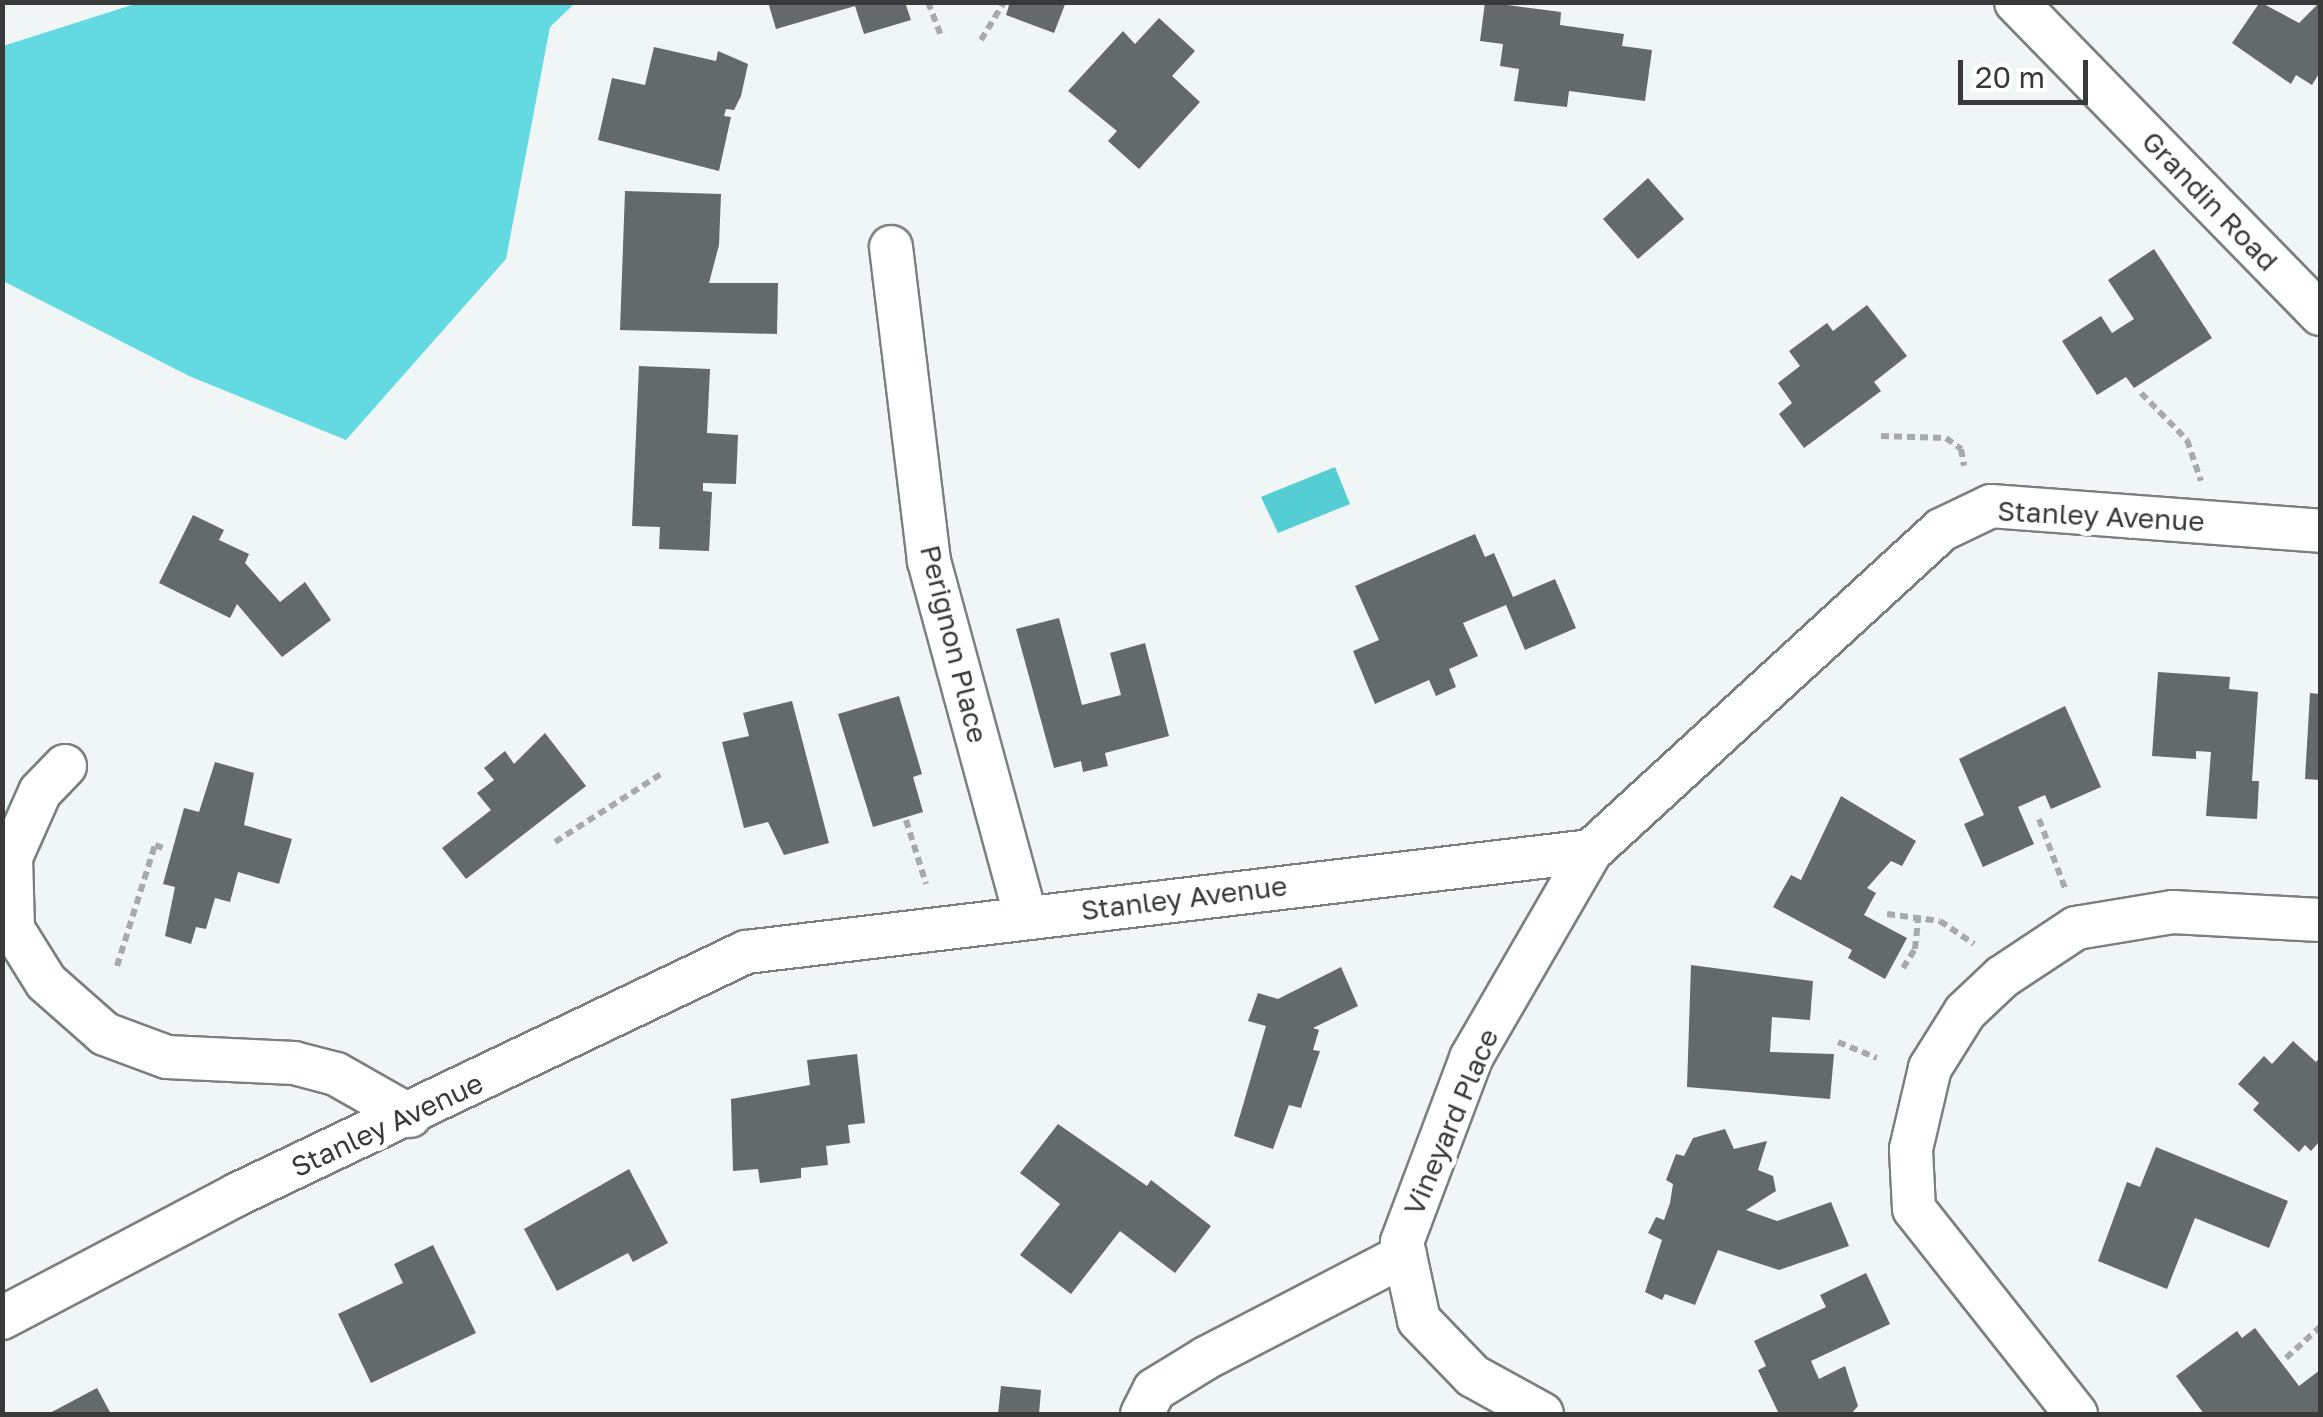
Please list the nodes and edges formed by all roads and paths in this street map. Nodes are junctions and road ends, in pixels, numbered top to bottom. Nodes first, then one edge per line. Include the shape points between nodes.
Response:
1 (928, 2) edge
2 (1004, 2) edge
3 (2016, 2) edge
4 (942, 38) dead end
5 (981, 40) dead end
6 (891, 246) dead end
7 (2320, 314) edge
8 (2141, 394) dead end
9 (1881, 436) dead end
10 (1964, 466) dead end
11 (2202, 481) dead end
12 (2320, 531) edge
13 (65, 766) dead end
14 (661, 774) dead end
15 (2039, 819) dead end
16 (906, 820) dead end
17 (555, 842) dead end
18 (166, 849) dead end
19 (1591, 851) junction
20 (926, 884) dead end
21 (1888, 914) dead end
22 (1026, 917) junction
23 (1918, 918) junction
24 (2320, 920) edge
25 (8, 924) edge
26 (2076, 928) junction
27 (1974, 944) dead end
28 (117, 966) dead end
29 (1903, 968) dead end
30 (1838, 1042) dead end
31 (1877, 1058) dead end
32 (410, 1116) junction
33 (1405, 1255) junction
34 (2, 1318) edge
35 (2320, 1327) edge
36 (2286, 1358) dead end
37 (1142, 1414) edge
38 (1542, 1414) edge
39 (2076, 1414) edge

1 - 4 path
2 - 5 path
3 - 7 street, Grandin Road
6 - 22 street, Perignon Place via 929,561
8 - 11 path via 2187,440
9 - 10 path via 1946,438 1961,449
12 - 19 street, Stanley Avenue via 1991,506 1941,530
13 - 25 street via 22,822 10,857
14 - 17 path
15 - 26 path
16 - 20 path
18 - 28 path via 156,845
19 - 22 street, Stanley Avenue
19 - 33 street, Vineyard Place via 1472,1058 1402,1242
21 - 23 path
22 - 32 street, Stanley Avenue via 746,952
23 - 27 path via 1940,921
23 - 29 path via 1915,950
24 - 26 street via 2173,912
25 - 32 street via 46,982 104,1034 167,1057 294,1062 336,1074
26 - 39 street via 2040,947 1965,1012 1930,1068 1911,1149 1914,1209
30 - 31 path
32 - 34 street, Stanley Avenue via 236,1195
33 - 37 street via 1206,1358 1154,1390
33 - 38 street, Vineyard Place via 1419,1320 1472,1376
35 - 36 path

